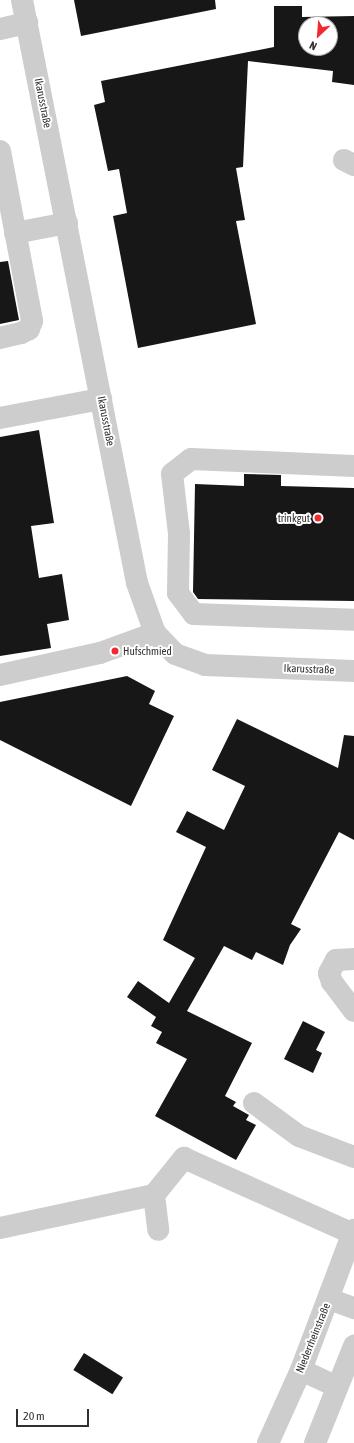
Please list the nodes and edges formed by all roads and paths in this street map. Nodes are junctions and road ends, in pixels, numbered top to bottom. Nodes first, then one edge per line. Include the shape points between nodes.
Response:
1 (22, 0) edge
2 (27, 23) junction
3 (0, 29) edge
4 (0, 151) edge
5 (67, 223) junction
6 (15, 233) junction
7 (0, 338) edge
8 (101, 399) junction
9 (0, 418) edge
10 (354, 466) edge
11 (354, 620) edge
12 (155, 632) junction
13 (354, 671) edge
14 (0, 675) edge
15 (354, 959) edge
16 (354, 1011) edge
17 (254, 1102) dead end
18 (354, 1157) edge
19 (154, 1195) junction
20 (0, 1228) edge
21 (158, 1230) dead end
22 (353, 1232) edge
23 (329, 1299) junction
24 (354, 1308) edge
25 (354, 1346) edge
26 (301, 1370) junction
27 (337, 1387) junction
28 (268, 1443) edge
29 (315, 1443) edge

1 - 2 street, Ikarusstraße
2 - 3 street
2 - 5 street, Ikarusstraße
4 - 6 street
5 - 6 street
5 - 8 street, Ikarusstraße
6 - 7 street via 32,321 29,329 22,334
8 - 9 street
8 - 12 street, Ikarusstraße via 137,583
10 - 11 street via 192,459 172,474 179,534 178,593 194,614
12 - 13 street, Ikarusstraße via 175,654 205,665
12 - 14 street via 100,653
15 - 16 street via 336,960 329,973 332,982
17 - 18 street via 300,1136
19 - 20 street
19 - 21 street
19 - 22 street via 184,1158
22 - 23 street, Niederrheinstraße
23 - 24 street
23 - 26 street, Niederrheinstraße
25 - 27 street
26 - 27 street
26 - 28 street, Niederrheinstraße
27 - 29 street

